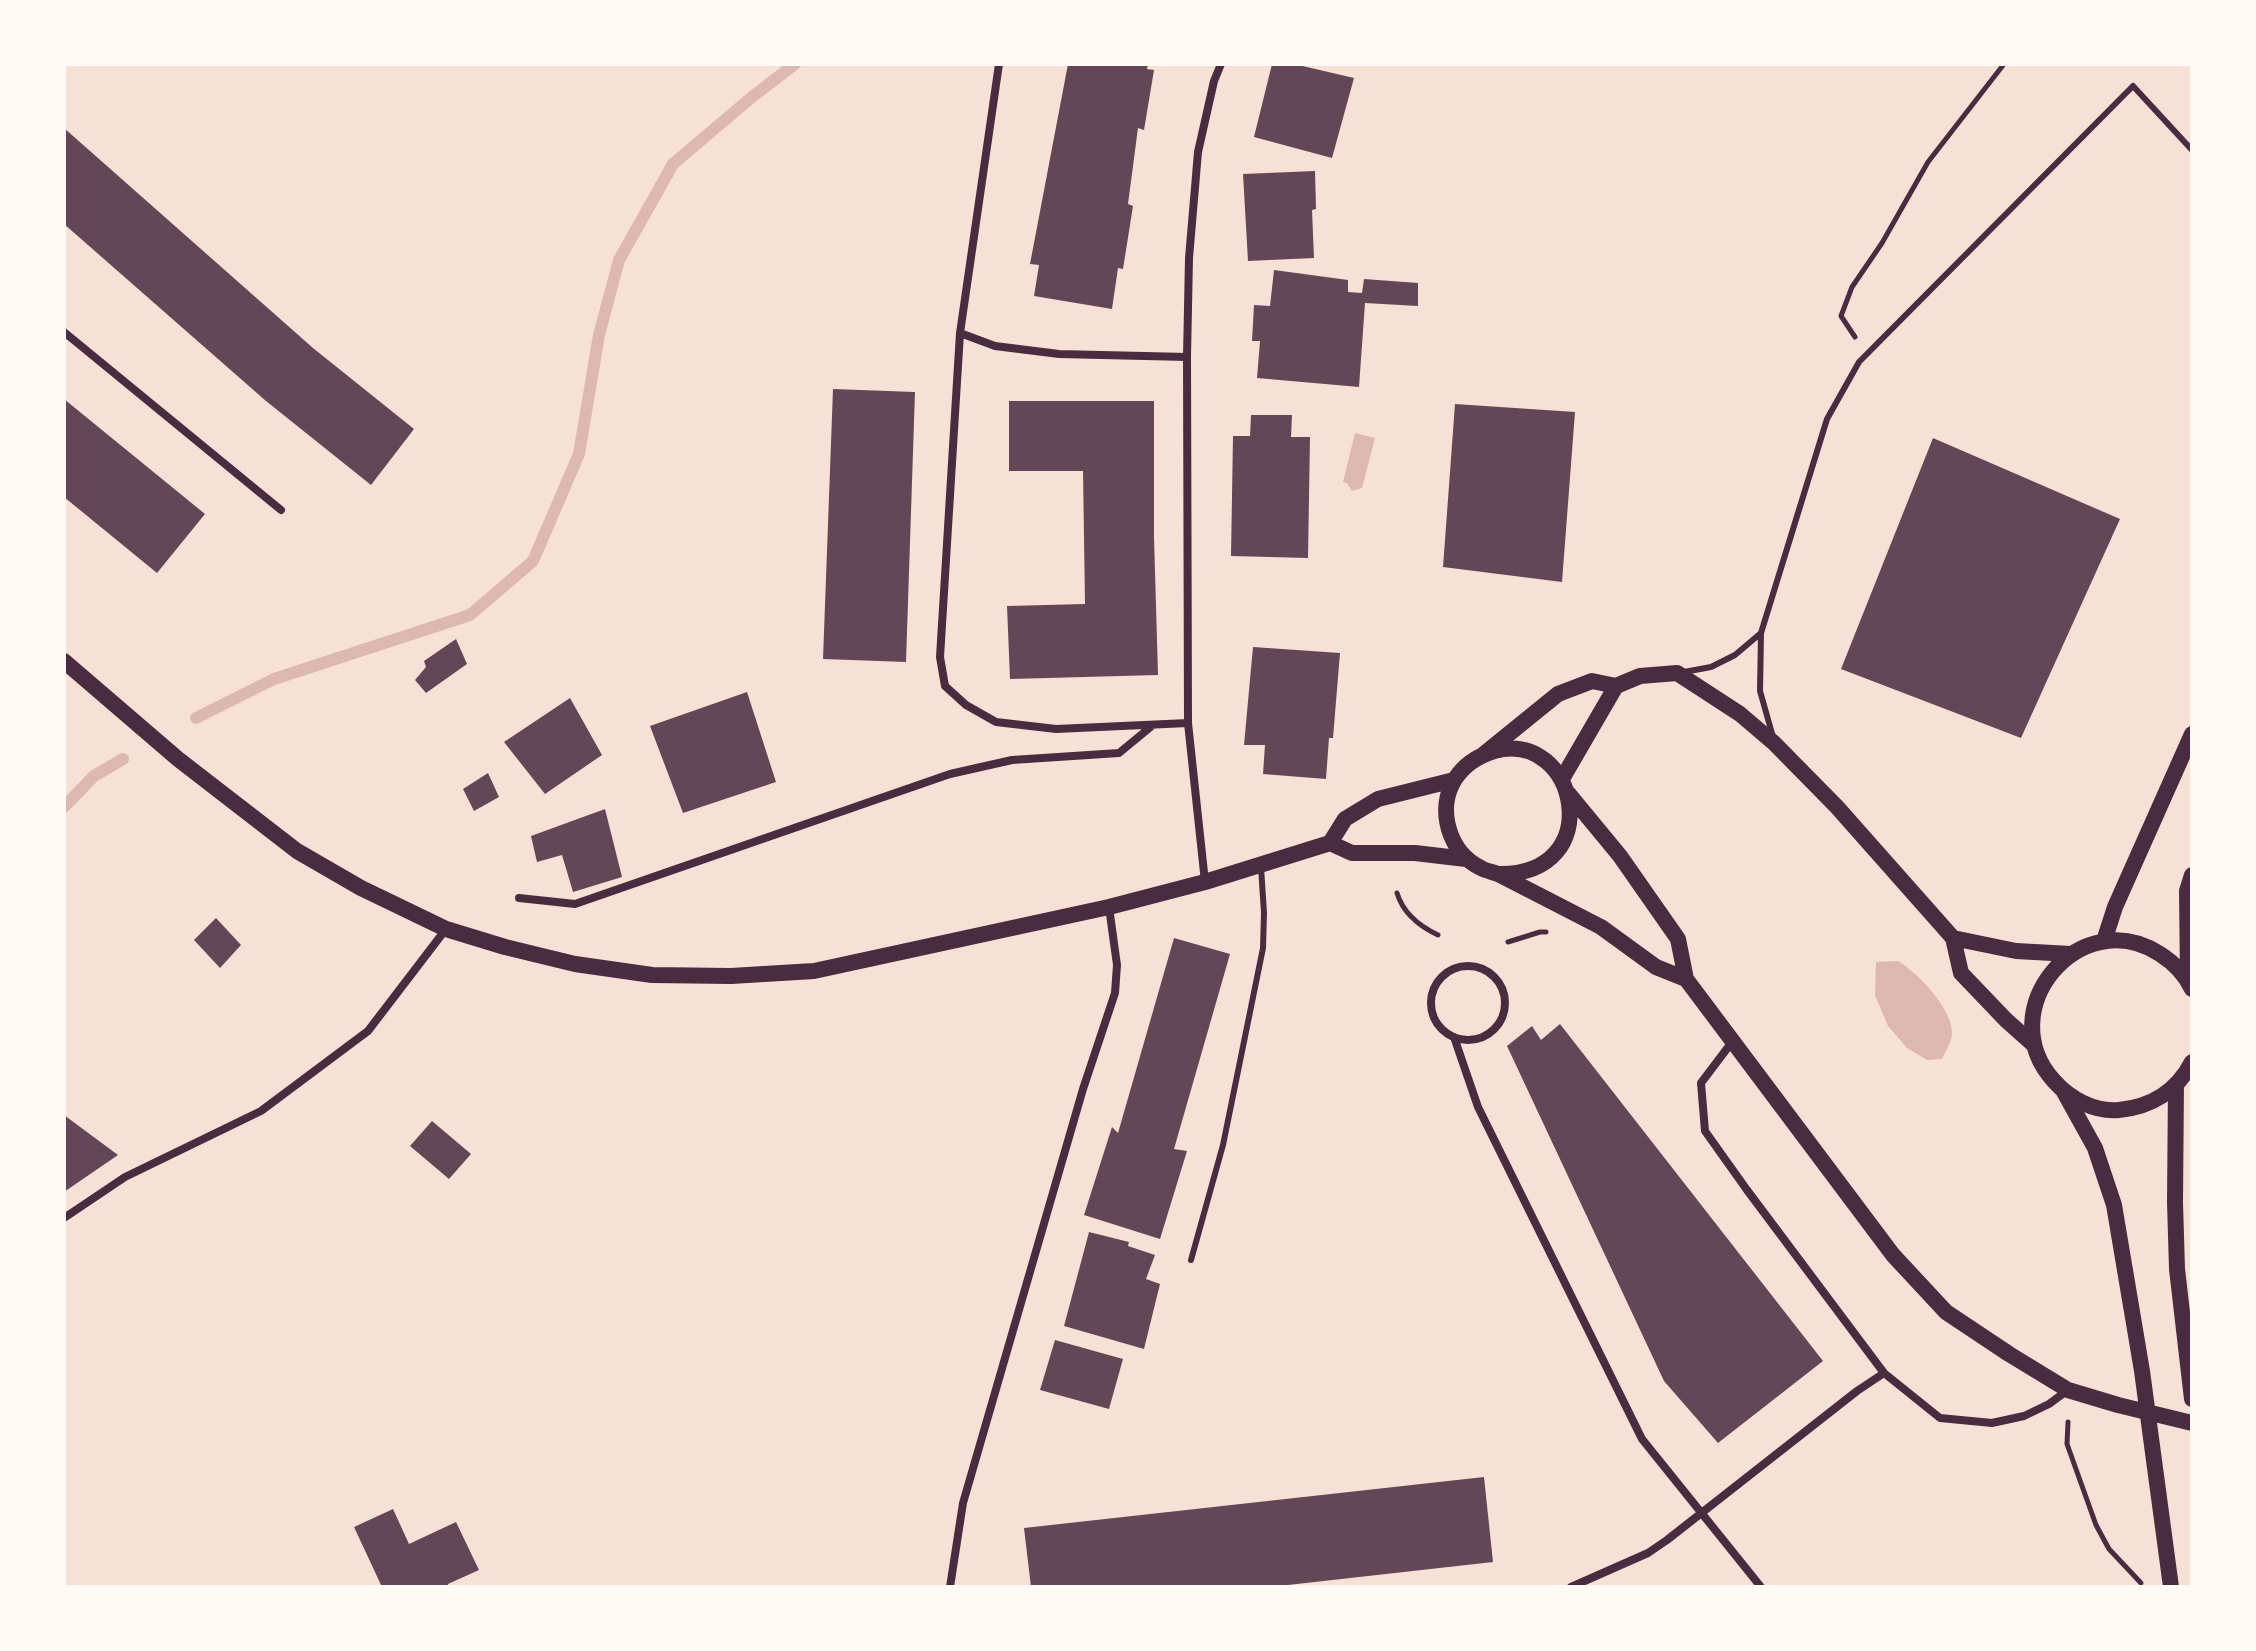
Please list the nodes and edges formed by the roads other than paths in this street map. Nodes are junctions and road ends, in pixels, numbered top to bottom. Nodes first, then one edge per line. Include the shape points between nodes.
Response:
1 (999, 64) edge
2 (1221, 64) edge
3 (2192, 150) edge
4 (64, 332) edge
5 (960, 333) junction
6 (1187, 357) junction
7 (281, 510) dead end
8 (1761, 633) junction
9 (64, 661) edge
10 (1677, 673) junction
11 (1616, 686) junction
12 (1188, 723) junction
13 (1154, 725) junction
14 (2192, 734) edge
15 (1774, 743) junction
16 (1484, 754) junction
17 (1454, 780) junction
18 (1565, 786) junction
19 (1330, 843) junction
20 (1466, 859) junction
21 (1260, 863) junction
22 (1498, 874) junction
23 (2192, 875) edge
24 (1205, 882) junction
25 (519, 898) dead end
26 (1109, 907) junction
27 (446, 929) junction
28 (1953, 938) junction
29 (2104, 941) junction
30 (2071, 954) junction
31 (1686, 979) junction
32 (2190, 985) edge
33 (1454, 1037) junction
34 (1733, 1041) junction
35 (2034, 1045) junction
36 (2192, 1062) edge
37 (2176, 1084) junction
38 (2064, 1092) junction
39 (64, 1218) edge
40 (1191, 1260) dead end
41 (1884, 1373) junction
42 (2068, 1390) junction
43 (2192, 1399) edge
44 (2192, 1423) edge
45 (1701, 1511) junction
46 (950, 1587) edge
47 (1571, 1587) edge
48 (1761, 1587) edge
49 (2171, 1587) edge

1 - 5 street
2 - 6 street via 1198,152
3 - 8 lane via 2133,86 1859,362 1827,419
4 - 7 street
5 - 6 street via 995,346 1059,354
5 - 13 street via 940,657 945,686 996,722 1056,729
6 - 12 street
8 - 10 lane via 1711,667
8 - 15 lane via 1760,691
9 - 27 main road via 297,851
10 - 11 main road via 1640,676
10 - 15 main road
11 - 16 main road via 1592,681 1558,694
11 - 18 main road
12 - 13 street
12 - 24 street
13 - 25 street via 1119,753 1012,760 950,774 575,904
14 - 29 main road
15 - 28 main road
16 - 17 main road
16 - 18 main road via 1501,749 1535,755
17 - 19 main road via 1378,799 1345,819
17 - 20 main road via 1446,821
18 - 22 main road via 1569,827 1561,845 1533,870
18 - 31 main road via 1678,939
19 - 20 main road via 1352,853
19 - 21 main road
20 - 22 main road
21 - 24 main road
21 - 40 lane via 1263,948 1223,1145
22 - 31 main road via 1601,927 1656,967
23 - 32 main road via 2187,891
24 - 26 main road
26 - 27 main road via 814,971 731,976 652,975 575,964
26 - 46 street via 1115,993 963,1503
27 - 39 street via 368,1031 261,1111 125,1177
28 - 30 main road via 2016,951
28 - 35 main road via 1961,973
29 - 30 main road
29 - 32 main road via 2152,948 2173,962
30 - 35 main road via 2038,993
31 - 34 main road
33 - 33 street via 1466,1040 1489,1033 1503,1014 1503,991 1477,967 1443,976 1431,997 1436,1021
33 - 45 street via 1478,1107 1642,1439
34 - 41 street via 1701,1083 1705,1131
34 - 42 main road via 1893,1255 1946,1312
35 - 38 main road via 2045,1071
36 - 37 main road
37 - 38 main road via 2142,1107 2115,1111 2088,1106
37 - 43 main road via 2177,1269
38 - 49 main road via 2095,1148 2114,1205
41 - 42 street via 1940,1418 1992,1423 2024,1416
41 - 45 street
42 - 44 main road
45 - 47 street via 1648,1553
45 - 48 street

